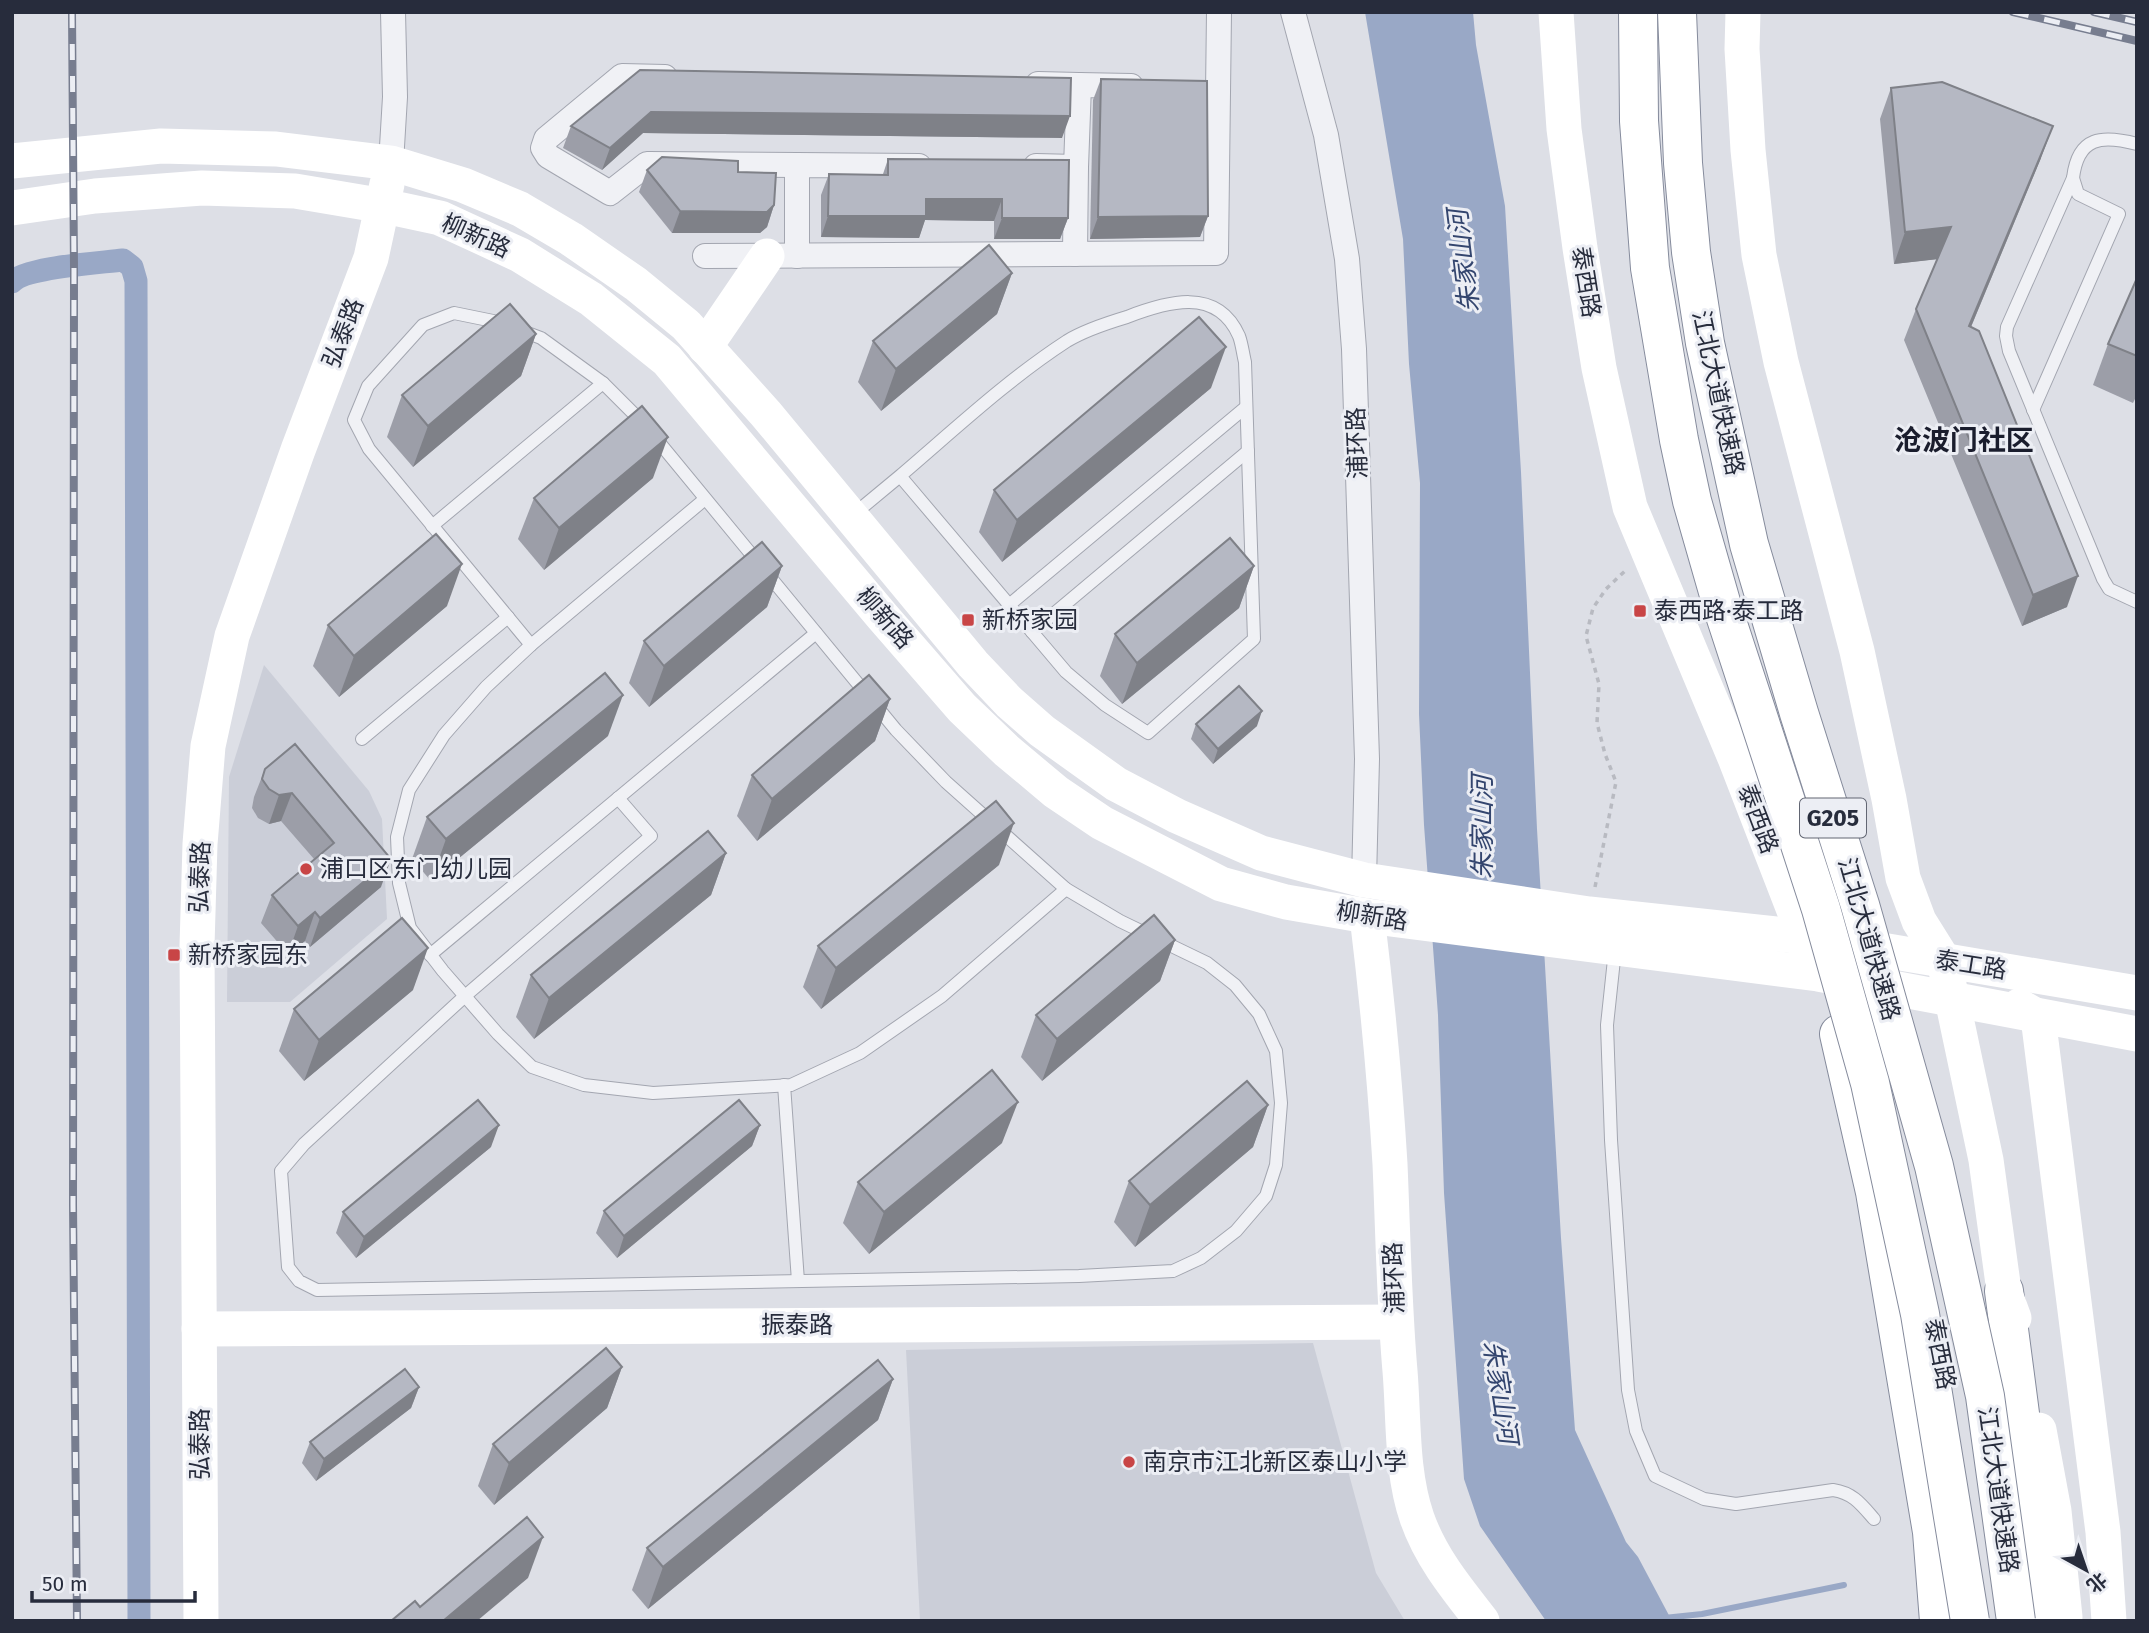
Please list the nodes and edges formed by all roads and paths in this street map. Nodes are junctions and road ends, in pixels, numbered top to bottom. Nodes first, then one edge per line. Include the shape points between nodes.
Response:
1 (393, 12) edge
2 (1219, 12) edge
3 (1293, 12) edge
4 (1556, 12) edge
5 (1638, 12) edge
6 (1677, 12) edge
7 (1744, 12) edge
8 (691, 78) edge
9 (1010, 84) edge
10 (1079, 85) junction
11 (1149, 87) edge
12 (1190, 88) edge
13 (1218, 88) junction
14 (2137, 144) edge
15 (12, 161) edge
16 (391, 163) junction
17 (797, 165) junction
18 (937, 166) edge
19 (1006, 166) edge
20 (1076, 167) junction
21 (2073, 178) junction
22 (384, 206) junction
23 (12, 208) edge
24 (1075, 254) junction
25 (705, 256) dead end
26 (782, 256) junction
27 (705, 347) junction
28 (603, 383) junction
29 (1246, 407) junction
30 (2033, 410) junction
31 (1248, 451) junction
32 (900, 476) junction
33 (705, 499) junction
34 (850, 517) junction
35 (432, 526) junction
36 (1646, 551) junction
37 (2137, 603) edge
38 (1009, 605) junction
39 (508, 617) junction
40 (1032, 632) junction
41 (816, 633) junction
42 (531, 645) junction
43 (362, 739) dead end
44 (618, 798) junction
45 (1364, 880) junction
46 (1066, 889) junction
47 (1574, 911) junction
48 (1367, 916) junction
49 (1805, 937) junction
50 (1615, 949) junction
51 (430, 955) junction
52 (1944, 961) junction
53 (1818, 974) junction
54 (2137, 993) edge
55 (465, 996) junction
56 (1953, 999) junction
57 (2038, 1017) junction
58 (1839, 1034) junction
59 (2137, 1034) edge
60 (784, 1085) junction
61 (798, 1281) junction
62 (2004, 1292) junction
63 (1395, 1322) junction
64 (199, 1329) junction
65 (1874, 1519) dead end
66 (201, 1621) edge
67 (1482, 1621) edge
68 (1939, 1621) edge
69 (1970, 1621) edge
70 (1990, 1621) edge
71 (2016, 1621) edge
72 (2047, 1621) edge
73 (2065, 1621) edge
74 (2109, 1621) edge

1 - 16 street
2 - 13 street
3 - 45 street, 浦环路 via 1326,135 1347,259 1367,759
4 - 36 main road, 泰西路 via 1564,129 1599,368 1630,508
5 - 69 highway, 江北大道快速路 / G205, bridge via 1639,121 1648,243 1681,452 1723,609 1821,909 1870,1083 1920,1314
6 - 71 highway, 江北大道快速路 / G205, bridge via 1683,163 1708,356 1749,544 1934,1166 1985,1396
7 - 52 main road via 1748,150 1759,255 1781,362 1857,651 1903,878 1919,920
8 - 17 street via 622,76 546,139 543,148 548,156 610,193 647,164
9 - 10 street
10 - 11 street
10 - 20 street
12 - 13 street
13 - 24 street via 1216,253
14 - 21 lane via 2105,138 2093,141 2078,157
15 - 16 main road, 柳新路 via 161,146 276,149
16 - 22 main road, 弘泰路
16 - 27 main road, 柳新路 via 463,185 520,209 561,233 636,284
17 - 18 street
17 - 26 street
19 - 20 street
20 - 24 street
21 - 30 lane via 2007,327 2009,351
21 - 30 lane via 2078,194 2119,214
22 - 23 main road, 柳新路 via 295,191 202,188
22 - 48 main road, 柳新路 via 440,218 520,255 591,299 667,360 962,708 1056,792 1102,823 1222,884 1286,902
22 - 64 main road, 弘泰路 via 371,258 232,636 208,746 197,946
24 - 26 street
25 - 26 street
26 - 27 main road
27 - 34 main road, 柳新路
28 - 33 lane via 644,424
28 - 35 lane
28 - 35 lane via 541,338 498,322 454,313 423,325 368,386 354,420 369,449
29 - 31 lane
29 - 32 lane via 1240,337 1230,321 1212,307 1188,300 1155,306 1070,340 1023,373
29 - 38 lane
30 - 37 lane via 2103,579 2109,589
31 - 40 lane
31 - 40 lane via 1254,639 1148,733 1105,705 1066,671
32 - 34 lane
32 - 38 lane
33 - 41 lane
33 - 42 lane
34 - 45 main road, 柳新路 via 1009,702 1082,761 1177,816 1261,853
35 - 39 lane
36 - 47 path via 1606,589 1593,608 1586,636 1599,684 1597,723 1616,782
36 - 49 main road, 泰西路
38 - 40 lane
39 - 42 lane
39 - 43 lane
41 - 44 lane
41 - 46 lane via 946,782
42 - 51 lane via 443,735 409,790 397,837 398,884 410,928
44 - 51 lane
44 - 55 lane via 651,836
45 - 47 main road, 柳新路
46 - 60 lane via 942,996 881,1039 860,1053
46 - 61 lane via 1208,963 1235,985 1259,1014 1276,1051 1281,1103 1276,1165 1266,1196 1236,1231 1201,1258 1173,1272
47 - 49 main road, 柳新路
48 - 50 main road, 柳新路
48 - 63 main road, 浦环路 via 1384,1088
49 - 52 main road, 泰工路
49 - 53 main road, 泰西路
50 - 53 main road, 柳新路
50 - 65 lane via 1607,1038 1628,1390 1636,1431 1655,1476 1704,1499 1736,1504 1845,1492
51 - 55 lane
52 - 54 main road, 泰工路
52 - 56 main road
52 - 57 main road
53 - 56 main road, 泰工路
53 - 58 main road, 泰西路
55 - 60 lane via 532,1067 584,1085 653,1093
55 - 61 lane via 304,1144 281,1171 288,1267 299,1281 317,1290
56 - 57 main road, 泰工路
56 - 62 main road via 1986,1160
57 - 59 main road, 泰工路
57 - 74 main road via 2103,1532
58 - 68 highway via 1875,1192 1932,1532
58 - 70 main road, 泰西路 via 1878,1121 1922,1259
60 - 61 lane
62 - 72 highway
62 - 73 main road via 2025,1348 2054,1511
63 - 64 main road, 振泰路
63 - 67 main road, 浦环路 via 1407,1474 1417,1517 1448,1578
64 - 66 main road, 弘泰路

